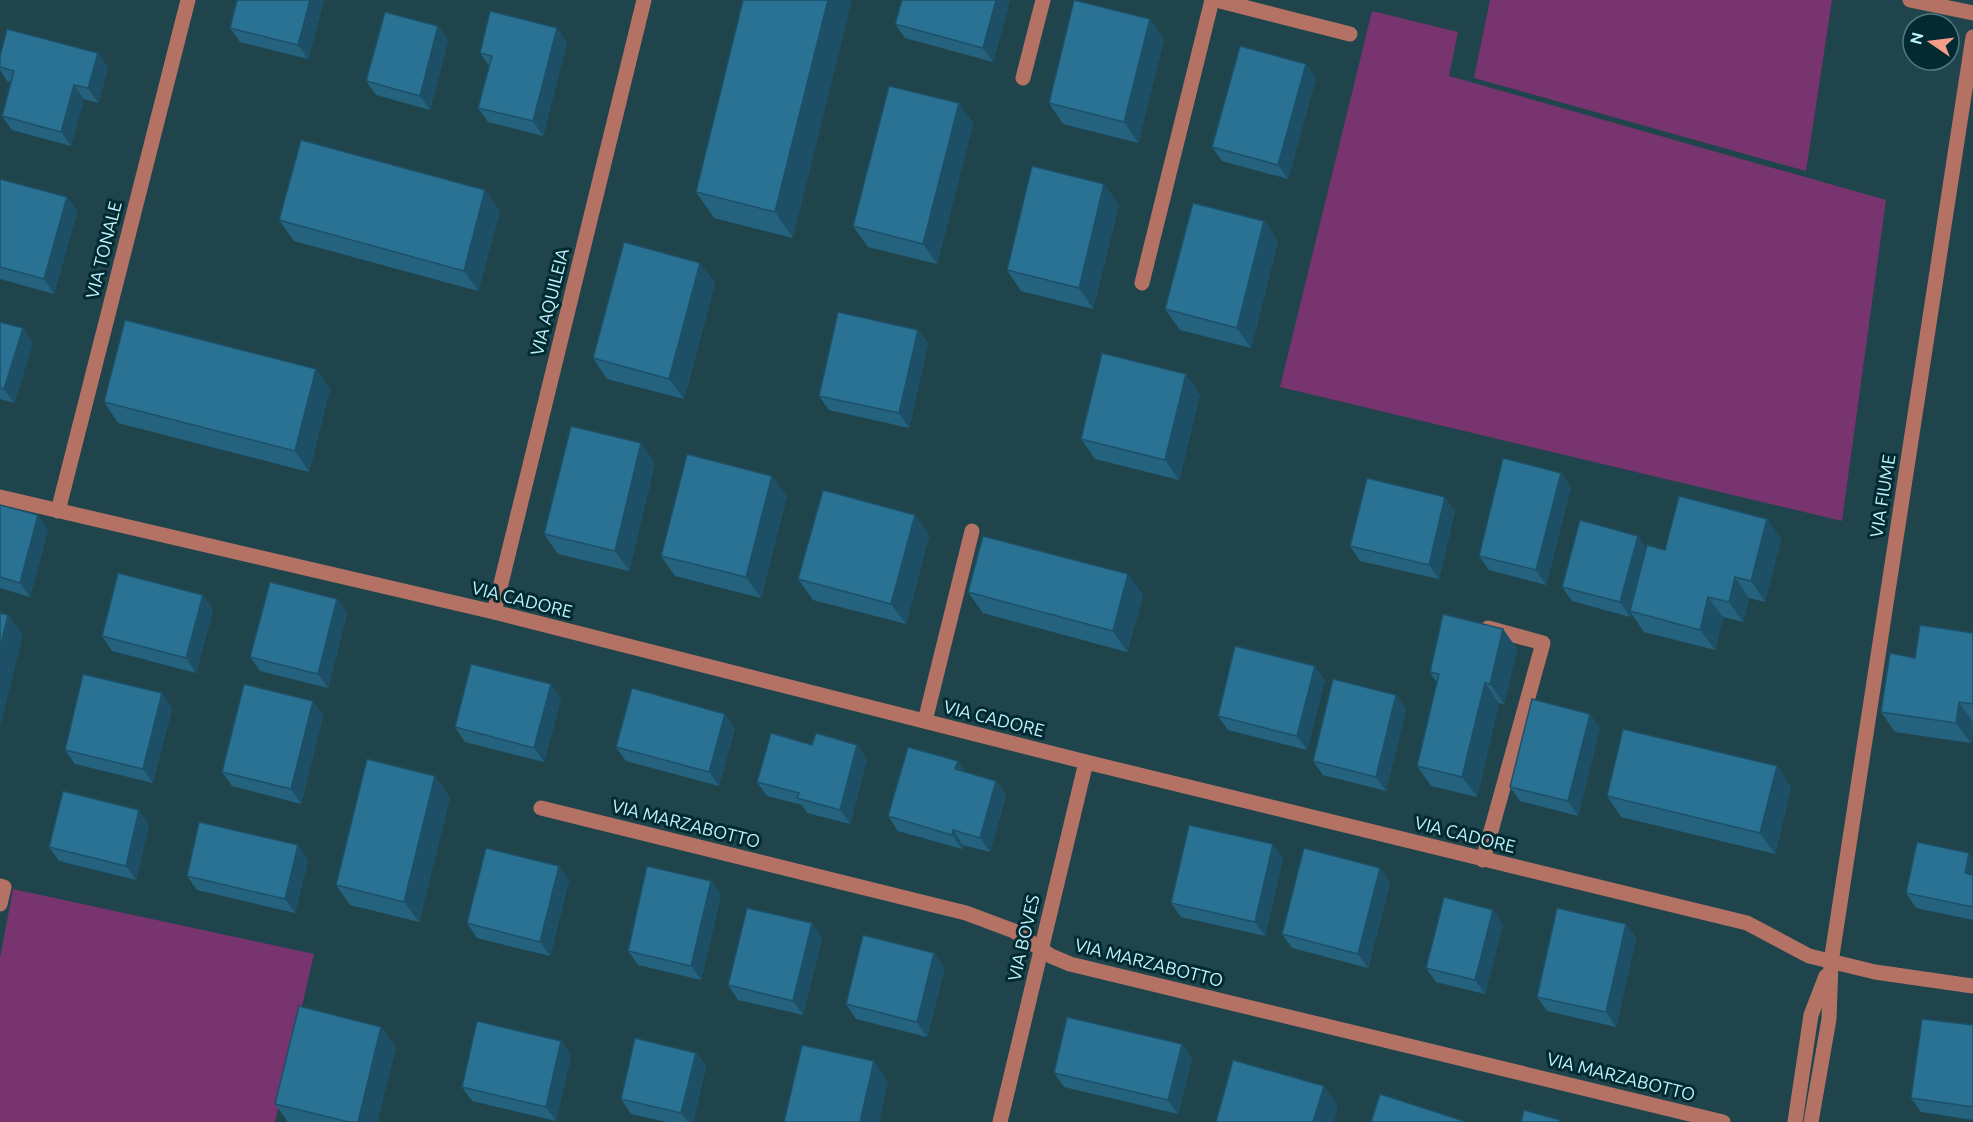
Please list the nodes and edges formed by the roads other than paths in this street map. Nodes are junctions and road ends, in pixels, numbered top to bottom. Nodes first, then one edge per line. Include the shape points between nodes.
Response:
1 (188, 0) edge
2 (644, 0) edge
3 (1043, 0) edge
4 (1214, 0) edge
5 (1910, 0) edge
6 (1973, 13) edge
7 (1350, 34) dead end
8 (1973, 37) edge
9 (1023, 78) dead end
10 (1142, 283) dead end
11 (0, 497) edge
12 (58, 511) junction
13 (972, 531) dead end
14 (494, 612) junction
15 (1474, 624) edge
16 (925, 721) junction
17 (1086, 762) junction
18 (541, 808) dead end
19 (1483, 860) junction
20 (0, 886) edge
21 (0, 903) edge
22 (1042, 950) junction
23 (1831, 962) junction
24 (1973, 986) edge
25 (1000, 1122) edge
26 (1723, 1122) edge
27 (1795, 1122) edge
28 (1811, 1122) edge

1 - 12 street, VIA TONALE
2 - 14 street, VIA AQUILEIA
3 - 9 street
4 - 7 street
4 - 10 street
5 - 6 street
8 - 23 street, VIA FIUME
11 - 12 street, VIA CADORE
12 - 14 street, VIA CADORE
13 - 16 street
14 - 16 street, VIA CADORE
15 - 19 street via 1543,643
16 - 17 street, VIA CADORE
17 - 19 street, VIA CADORE
17 - 22 street, VIA BOVES
18 - 22 street, VIA MARZABOTTO via 966,913 1014,931
19 - 23 street, VIA CADORE via 1747,923 1809,956
20 - 21 street via 4,887
22 - 25 street, VIA BOVES
22 - 26 street, VIA MARZABOTTO via 1078,966
23 - 24 street, VIA CADORE
23 - 27 street via 1811,1015
23 - 28 street via 1829,1019

